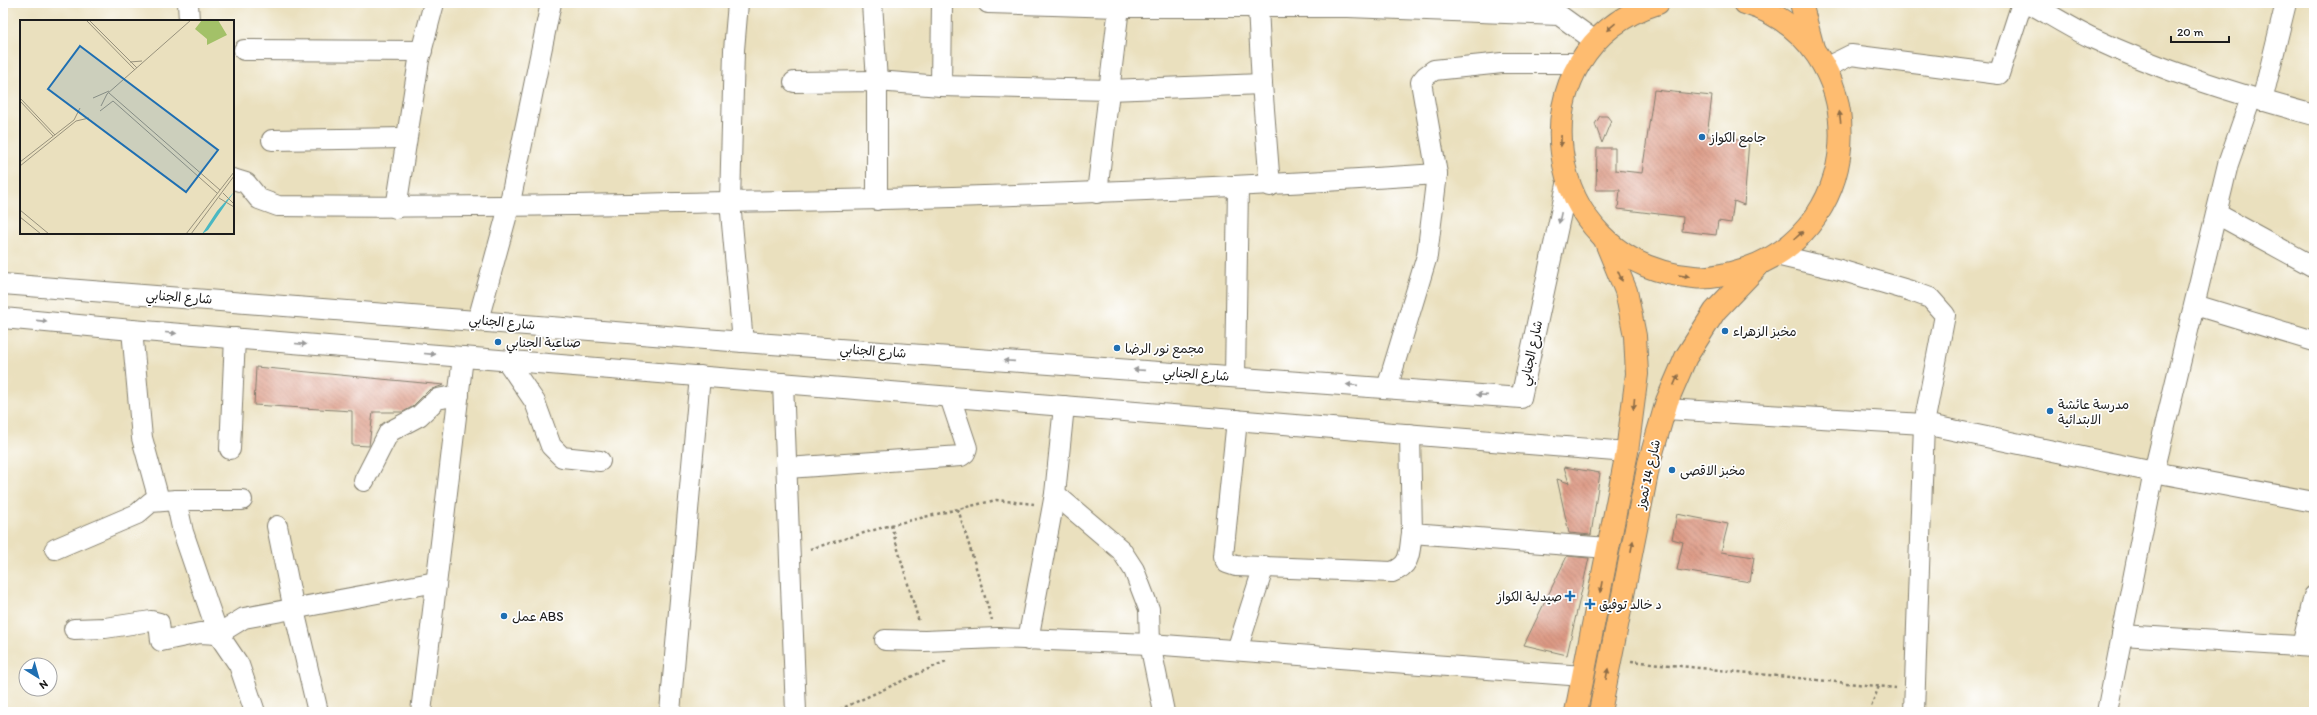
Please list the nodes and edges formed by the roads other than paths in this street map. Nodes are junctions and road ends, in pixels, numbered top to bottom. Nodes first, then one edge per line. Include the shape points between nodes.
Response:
1 (188, 3) edge
2 (434, 3) edge
3 (551, 3) edge
4 (738, 3) edge
5 (872, 3) edge
6 (942, 3) edge
7 (988, 3) edge
8 (1745, 3) edge
9 (1801, 3) edge
10 (2022, 3) edge
11 (2029, 3) edge
12 (2286, 3) edge
13 (1648, 5) edge
14 (1258, 7) junction
15 (1119, 8) junction
16 (1559, 9) edge
17 (189, 20) edge
18 (1595, 41) junction
19 (1813, 49) junction
20 (244, 50) dead end
21 (422, 50) junction
22 (1579, 63) junction
23 (1825, 68) junction
24 (877, 81) junction
25 (794, 82) dead end
26 (1262, 84) junction
27 (942, 86) junction
28 (1110, 90) junction
29 (2256, 100) junction
30 (2314, 116) edge
31 (406, 138) junction
32 (272, 140) dead end
33 (1436, 174) junction
34 (234, 179) edge
35 (1568, 180) junction
36 (1270, 186) junction
37 (1238, 187) junction
38 (1097, 193) junction
39 (878, 200) junction
40 (730, 202) junction
41 (509, 207) junction
42 (396, 208) junction
43 (2217, 214) junction
44 (1605, 240) junction
45 (1768, 260) junction
46 (2314, 267) edge
47 (3, 284) edge
48 (2195, 305) junction
49 (3, 318) edge
50 (478, 320) junction
51 (132, 330) junction
52 (235, 338) junction
53 (2314, 341) edge
54 (743, 342) junction
55 (463, 357) junction
56 (507, 361) junction
57 (700, 376) junction
58 (1235, 377) junction
59 (783, 383) junction
60 (1387, 388) junction
61 (459, 395) junction
62 (950, 397) junction
63 (1064, 406) junction
64 (1665, 409) junction
65 (1237, 420) junction
66 (1924, 424) junction
67 (1410, 434) junction
68 (230, 449) dead end
69 (1627, 452) junction
70 (600, 461) dead end
71 (787, 468) junction
72 (2154, 472) junction
73 (364, 481) dead end
74 (168, 500) junction
75 (242, 500) dead end
76 (1054, 500) junction
77 (2314, 502) edge
78 (277, 526) dead end
79 (1412, 532) junction
80 (1608, 548) junction
81 (55, 549) dead end
82 (1264, 566) junction
83 (436, 582) junction
84 (2314, 596) edge
85 (294, 610) junction
86 (74, 629) dead end
87 (218, 634) junction
88 (2122, 635) junction
89 (885, 640) dead end
90 (1028, 640) junction
91 (1150, 644) junction
92 (2308, 646) edge
93 (1237, 650) junction
94 (1584, 676) junction
95 (255, 712) edge
96 (318, 712) edge
97 (421, 712) edge
98 (670, 712) edge
99 (796, 712) edge
100 (1164, 712) edge
101 (1576, 712) edge
102 (1600, 712) edge
103 (1914, 712) edge
104 (2107, 712) edge

1 - 17 street
2 - 21 street
3 - 41 street
4 - 40 street via 734,50
5 - 24 street
6 - 27 street
7 - 15 street
8 - 19 main road via 1762,8 1790,26
9 - 19 main road
10 - 23 street via 1998,74 1851,54
11 - 29 street via 2089,37 2166,70
12 - 29 street
13 -> 18 main road via 1616,23
14 - 15 street
14 - 16 street
14 - 26 street
15 - 28 street
16 - 18 street
18 - 22 main road
19 - 23 main road
20 - 21 street
21 - 31 street
22 - 33 street via 1502,63 1434,70 1426,76 1421,82
22 -> 35 main road via 1562,108 1560,156
45 -> 23 main road via 1803,233 1820,210 1838,171 1842,136 1839,108
24 - 25 street
24 - 27 street
24 - 39 street
26 - 28 street
26 - 36 street
27 - 28 street
28 - 38 street
29 - 30 street
29 - 43 street via 2228,164
31 - 32 street
31 - 42 street
33 - 36 street
33 - 60 street via 1427,256
34 - 42 street via 246,183 259,199 278,206
35 - 44 main road via 1575,202
35 -> 60 street, شارع الجنابي via 1521,398
36 - 37 street
37 - 38 street
37 - 58 street
38 - 39 street
39 - 40 street
40 - 41 street
40 - 54 street
41 - 42 street
41 - 50 street
43 - 46 street
43 - 48 street
44 -> 45 main road via 1632,260 1662,272 1695,277 1728,275
44 -> 69 main road, شارع 14 تموز via 1626,291 1635,336 1637,374
64 -> 45 main road, شارع 14 تموز via 1686,357 1715,311
45 - 66 street via 1840,270 1930,298 1946,315
47 - 50 street, شارع الجنابي
48 - 53 street
48 - 72 street
49 -> 51 street
50 - 54 street, شارع الجنابي
51 -> 52 street
51 - 74 street via 142,438
52 -> 55 street
52 - 68 street
58 -> 54 street, شارع الجنابي
55 - 56 street
55 - 61 street
56 - 57 street
56 - 70 street via 535,402 551,446 562,456
57 - 59 street
57 - 98 street
60 -> 58 street, شارع الجنابي
59 - 62 street
59 - 71 street
61 - 73 street via 437,399 419,416 389,432
61 - 83 street
62 - 63 street
62 - 71 street via 967,448 961,456
63 - 65 street
63 - 76 street
64 - 66 street
102 -> 64 main road, شارع 14 تموز via 1649,463
65 - 67 street
65 - 82 street via 1223,556 1227,563 1236,566
66 - 72 street
66 - 103 street
67 - 69 street
67 - 79 street
69 - 80 main road, شارع 14 تموز
71 - 99 street
72 - 77 street
72 - 88 street
74 - 75 street
74 - 81 street via 151,502 137,514
74 - 87 street via 183,532
76 - 90 street
76 - 91 street via 1121,550 1134,570 1149,609
78 - 85 street
79 - 80 street
79 - 82 street via 1408,561 1403,568 1392,572
80 -> 94 main road, شارع 14 تموز
82 - 93 street
83 - 85 street
83 - 97 street
84 - 92 street
85 - 87 street via 244,618
85 - 96 street
86 - 87 street via 105,628 151,621 159,622 161,641 200,633
87 - 95 street via 239,665
88 - 92 street
88 - 104 street
89 - 90 street
90 - 91 street
91 - 93 street
91 - 100 street
93 - 94 street
94 - 101 main road, شارع 14 تموز

